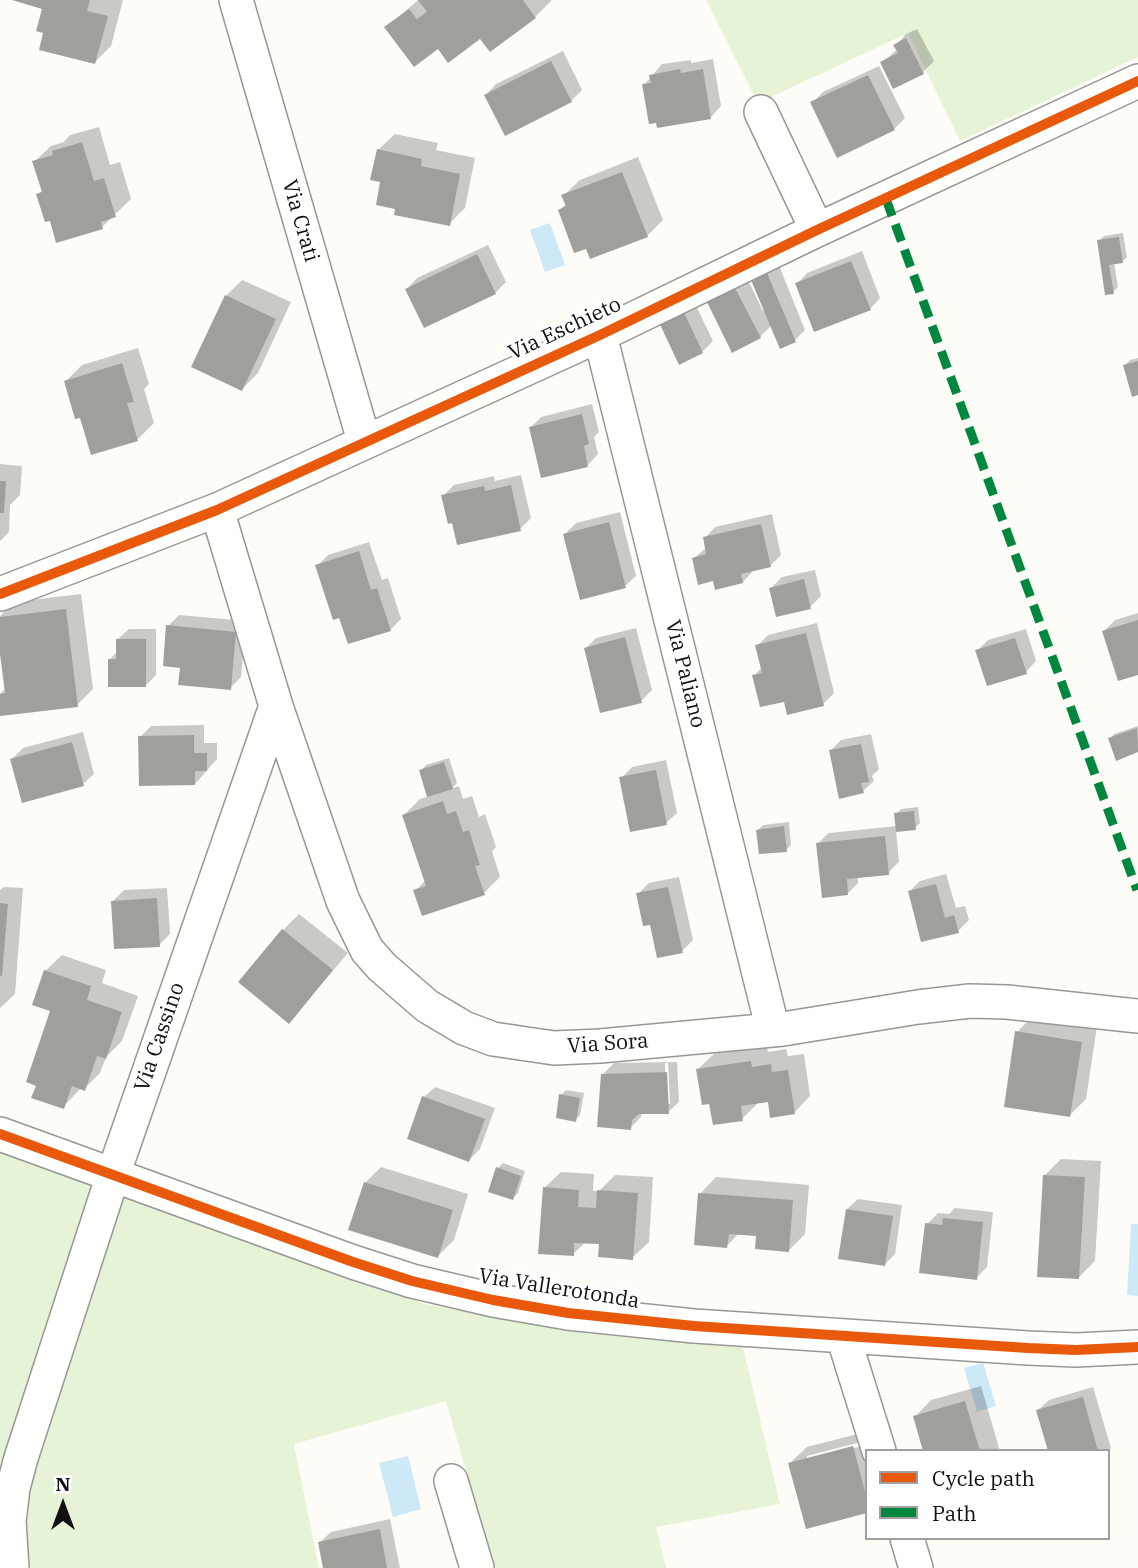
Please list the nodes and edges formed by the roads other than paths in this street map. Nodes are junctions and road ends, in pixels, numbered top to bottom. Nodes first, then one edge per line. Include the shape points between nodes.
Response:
1 (236, 0) edge
2 (1138, 81) edge
3 (761, 112) dead end
4 (817, 230) junction
5 (600, 335) junction
6 (364, 441) junction
7 (217, 510) junction
8 (0, 594) edge
9 (275, 706) junction
10 (769, 1014) dead end
11 (1138, 1016) edge
12 (0, 1134) edge
13 (113, 1175) junction
14 (843, 1336) junction
15 (1138, 1347) edge
16 (878, 1449) edge
17 (452, 1480) dead end
18 (908, 1540) edge
19 (12, 1568) edge
20 (477, 1568) edge
21 (916, 1568) edge

1 - 6 street, Via Crati
2 - 4 street, Via Eschieto
3 - 4 street
4 - 5 street, Via Eschieto
5 - 6 street, Via Eschieto
5 - 10 street, Via Paliano
6 - 7 street, Via Eschieto
7 - 8 street, Via Eschieto
7 - 9 street
9 - 11 street, Via Sora via 343,901 368,950 427,1006 493,1039 554,1048 600,1046 783,1029 970,1001
9 - 13 street, Via Cassino
12 - 13 street, Via Vallerotonda
13 - 14 street, Via Vallerotonda via 353,1262 493,1300 635,1321
13 - 19 street, Via Cassino via 18,1470 9,1521
14 - 15 street, Via Vallerotonda via 1054,1349
14 - 16 street
17 - 20 street
18 - 21 street

